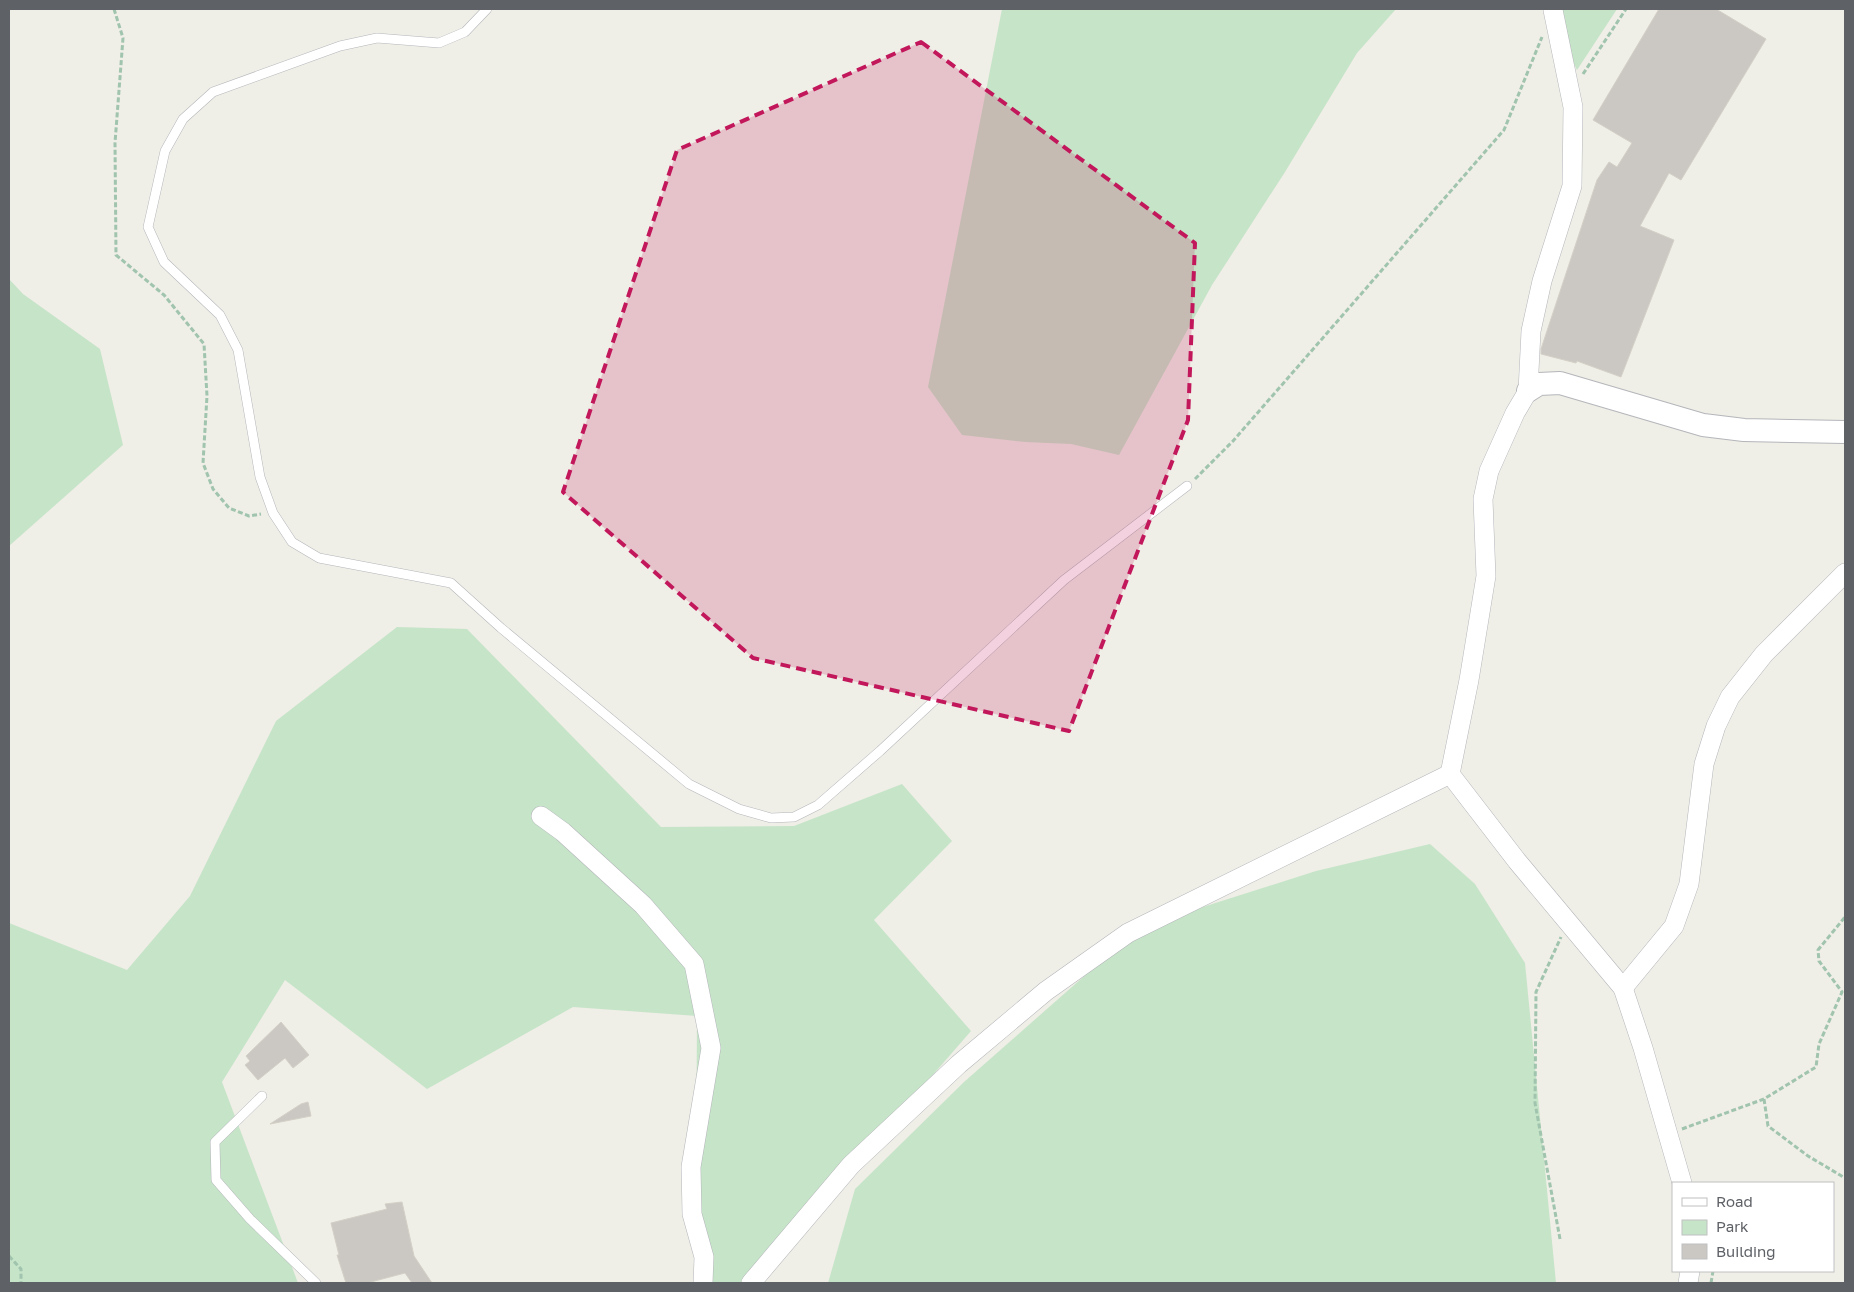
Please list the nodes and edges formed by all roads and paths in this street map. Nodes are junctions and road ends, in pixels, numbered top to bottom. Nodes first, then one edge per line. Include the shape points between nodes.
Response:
1 (114, 9) edge
2 (488, 9) edge
3 (1626, 9) edge
4 (1553, 10) joint
5 (1570, 93) junction
6 (1528, 391) junction
7 (1845, 432) edge
8 (1187, 486) joint
9 (273, 513) junction
10 (1845, 574) edge
11 (1450, 774) junction
12 (541, 816) dead end
13 (1845, 917) edge
14 (1568, 921) junction
15 (1622, 988) junction
16 (262, 1096) dead end
17 (1764, 1099) junction
18 (1668, 1134) junction
19 (1845, 1178) edge
20 (1682, 1182) edge
21 (1560, 1239) dead end
22 (9, 1256) edge
23 (21, 1283) edge
24 (316, 1283) edge
25 (703, 1283) edge
26 (751, 1283) edge

1 - 9 path via 123,38 115,142 116,255 164,295 204,344 207,396 203,463 213,489 228,508 249,516
2 - 9 lane via 465,32 439,43 377,38 340,46 214,92 183,120 165,151 148,228 164,262 220,315 238,350 260,477
3 - 5 path
4 - 5 street
4 - 8 path via 1504,130 1233,441
5 - 6 street via 1573,108 1572,186 1542,281 1531,331
6 - 7 street via 1539,384 1560,383 1703,425 1744,430
6 - 11 street via 1489,471 1485,490 1486,576
8 - 9 lane via 1064,580 873,758 818,806 794,818 771,818 739,810 689,784 451,583 319,558 292,542
10 - 15 street via 1764,654 1730,697 1716,726 1704,764 1689,884 1674,926
11 - 14 street
11 - 26 street via 1128,933 1046,991 959,1064 850,1165
12 - 25 street via 643,905 694,964 711,1048 691,1168 692,1214 704,1257
13 - 17 path via 1818,950 1819,961 1842,992 1819,1044 1816,1067
14 - 15 street
14 - 21 path via 1536,992 1535,1103
15 - 18 street
16 - 24 lane via 215,1142 216,1180
17 - 18 path
17 - 19 path via 1768,1126
18 - 20 street
22 - 23 path via 21,1269

